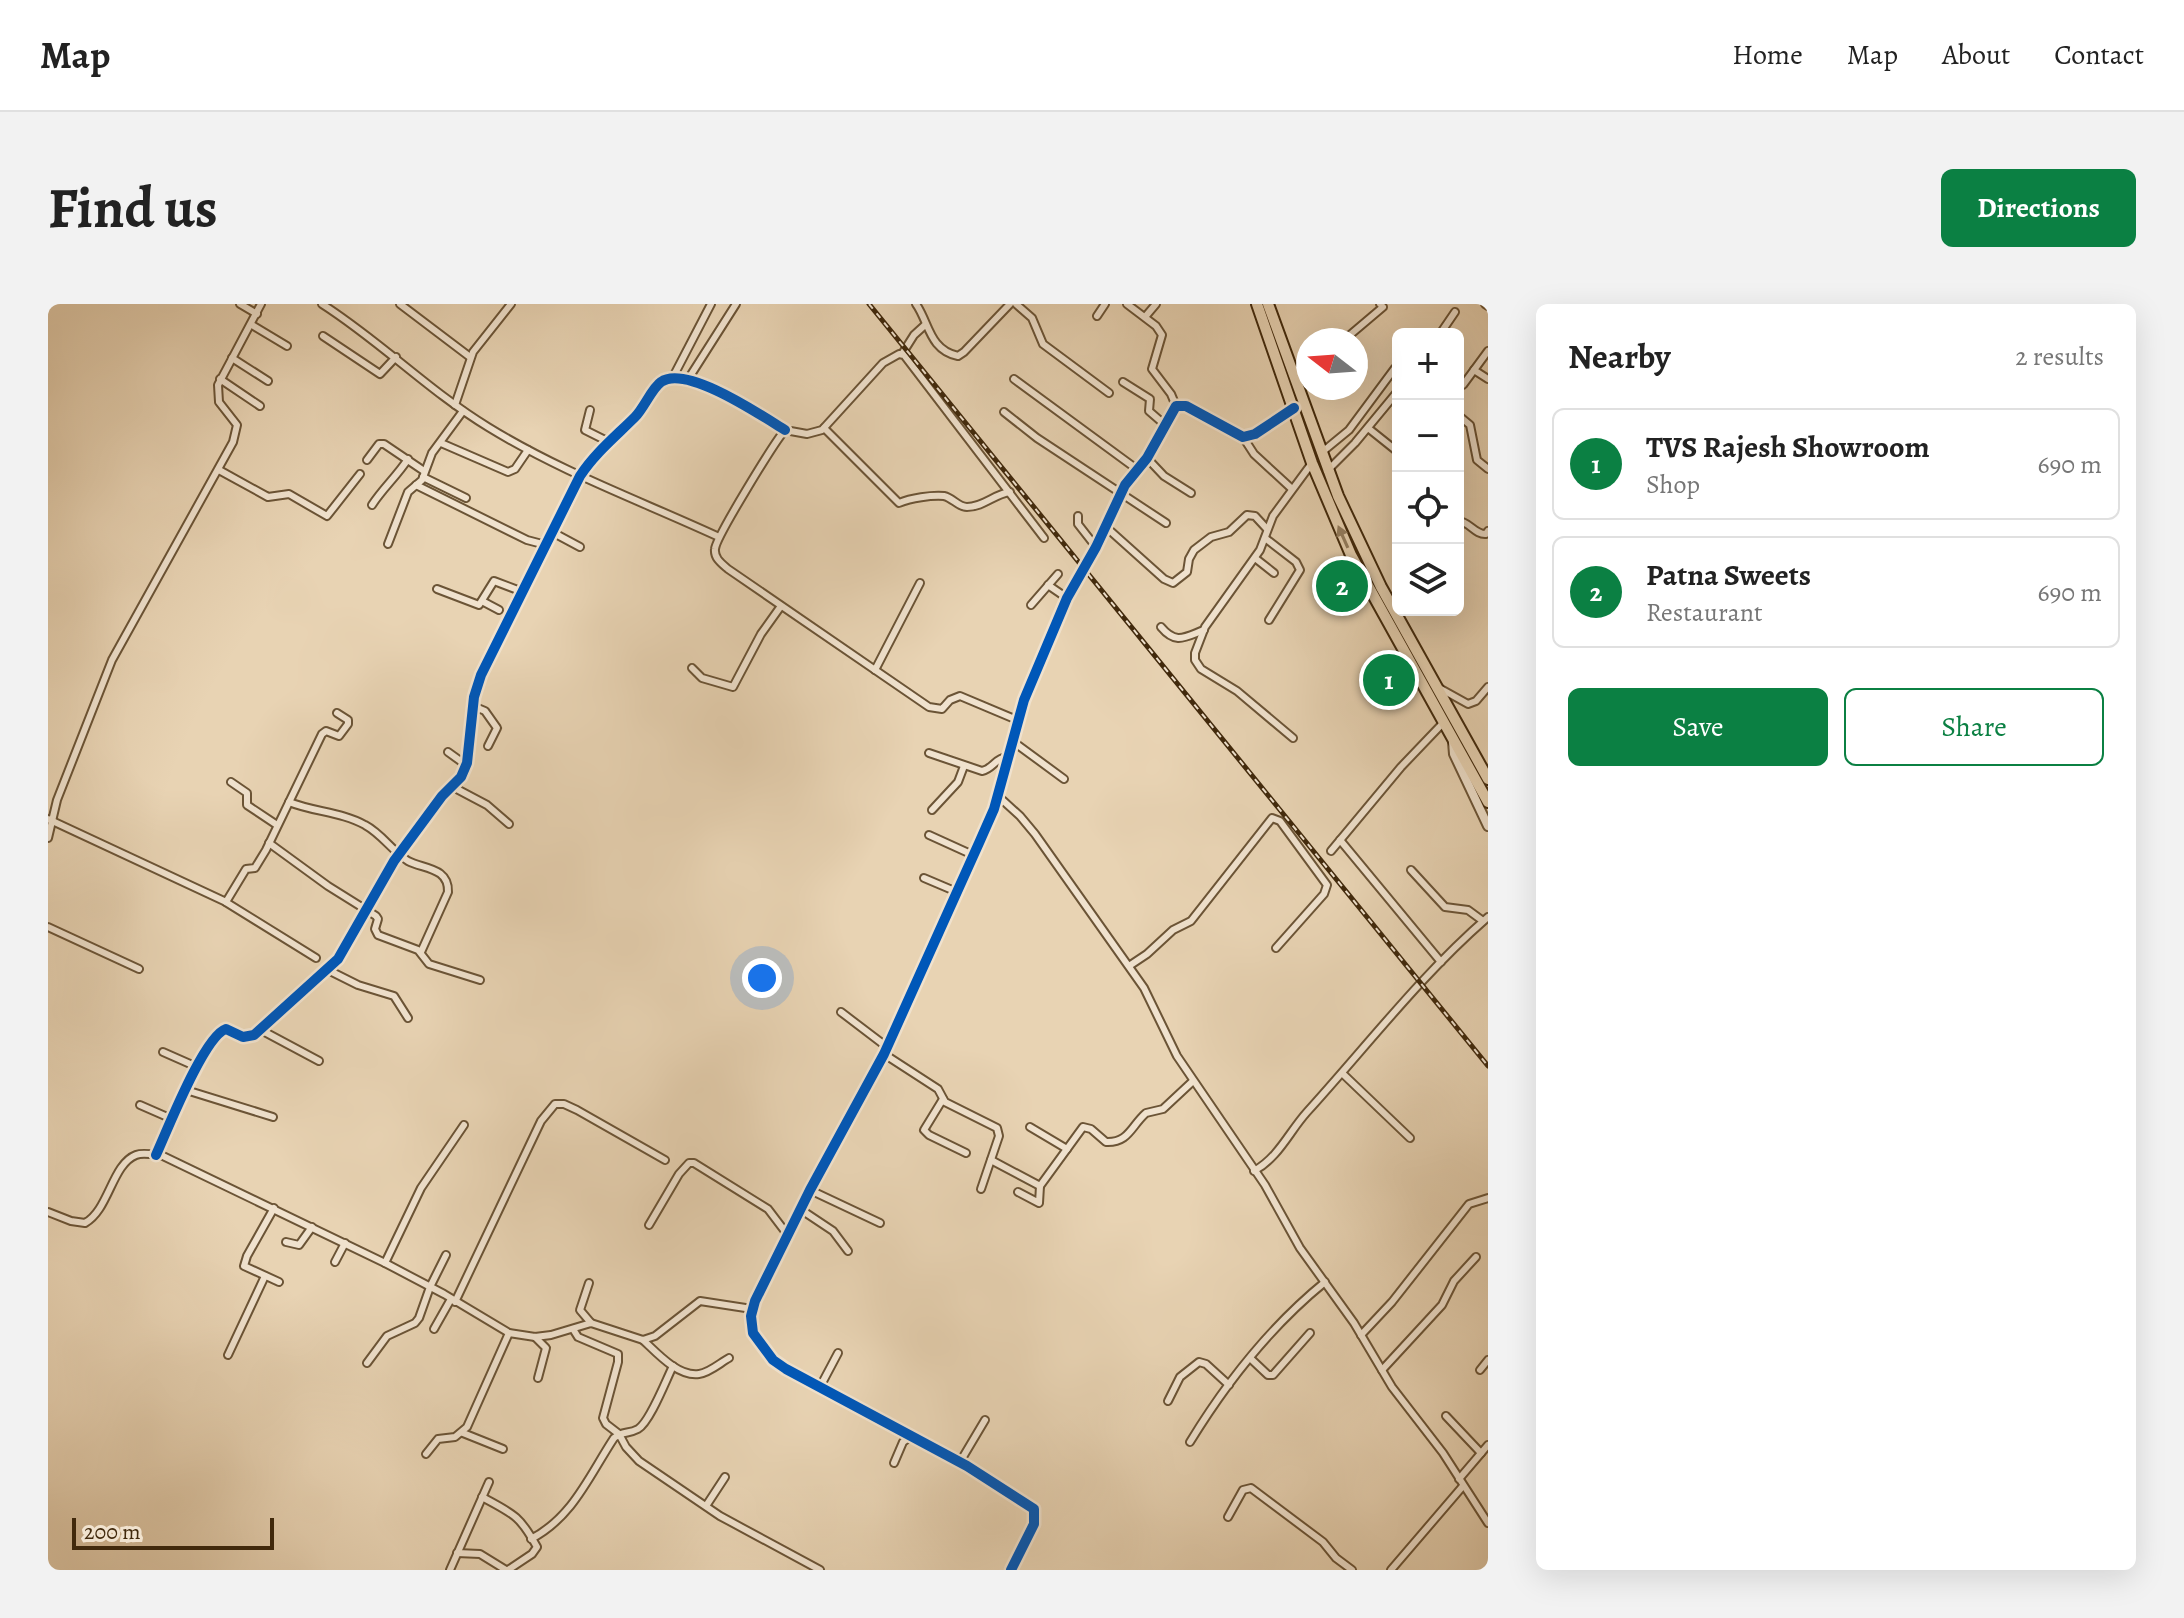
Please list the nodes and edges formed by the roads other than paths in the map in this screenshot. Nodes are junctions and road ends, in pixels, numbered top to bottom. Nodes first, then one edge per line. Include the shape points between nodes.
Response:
1 (240, 304) edge
2 (261, 304) edge
3 (322, 304) edge
4 (400, 304) edge
5 (511, 304) edge
6 (711, 304) edge
7 (736, 304) edge
8 (916, 304) edge
9 (1013, 304) edge
10 (1105, 304) edge
11 (1127, 304) edge
12 (1156, 304) edge
13 (1257, 304) edge
14 (1268, 304) edge
15 (1383, 305) edge
16 (1455, 312) dead end
17 (257, 314) junction
18 (1097, 316) dead end
19 (1145, 317) junction
20 (252, 325) junction
21 (925, 325) junction
22 (1357, 328) edge
23 (1444, 328) edge
24 (323, 336) dead end
25 (287, 346) dead end
26 (1488, 351) edge
27 (902, 354) junction
28 (396, 357) junction
29 (470, 357) junction
30 (232, 358) junction
31 (1474, 370) junction
32 (1294, 372) joint
33 (1392, 372) edge
34 (220, 379) junction
35 (672, 379) junction
36 (1014, 379) dead end
37 (1464, 379) edge
38 (1488, 379) edge
39 (268, 381) dead end
40 (687, 381) junction
41 (1123, 382) dead end
42 (1109, 393) dead end
43 (1392, 398) edge
44 (455, 405) junction
45 (260, 406) dead end
46 (1176, 406) junction
47 (1294, 408) junction
48 (590, 410) dead end
49 (463, 411) junction
50 (1004, 412) dead end
51 (1464, 420) edge
52 (1164, 424) junction
53 (824, 428) junction
54 (1368, 428) junction
55 (785, 430) junction
56 (1243, 437) junction
57 (609, 442) junction
58 (441, 443) junction
59 (1392, 447) edge
60 (528, 450) junction
61 (1321, 453) junction
62 (1147, 458) junction
63 (408, 459) junction
64 (367, 460) dead end
65 (1312, 463) junction
66 (1488, 469) edge
67 (219, 470) junction
68 (1138, 470) junction
69 (1327, 471) junction
70 (360, 474) dead end
71 (424, 474) junction
72 (580, 476) junction
73 (416, 485) junction
74 (1292, 489) junction
75 (1010, 492) junction
76 (1122, 493) junction
77 (1191, 493) dead end
78 (466, 498) dead end
79 (372, 505) dead end
80 (1078, 516) dead end
81 (1464, 522) edge
82 (1166, 523) dead end
83 (1106, 527) junction
84 (1267, 529) junction
85 (1488, 531) edge
86 (552, 532) junction
87 (719, 537) junction
88 (1044, 538) dead end
89 (1265, 538) junction
90 (388, 544) dead end
91 (546, 545) junction
92 (580, 547) dead end
93 (1096, 547) junction
94 (1255, 558) junction
95 (1274, 573) dead end
96 (1058, 574) dead end
97 (920, 583) dead end
98 (1048, 585) junction
99 (437, 589) dead end
100 (523, 592) junction
101 (1067, 598) junction
102 (482, 601) junction
103 (1031, 605) dead end
104 (781, 606) junction
105 (499, 610) dead end
106 (1269, 620) dead end
107 (1161, 627) dead end
108 (1204, 630) junction
109 (692, 668) dead end
110 (875, 670) junction
111 (1437, 687) junction
112 (1488, 687) edge
113 (473, 706) junction
114 (337, 713) dead end
115 (1017, 720) junction
116 (1444, 722) junction
117 (1452, 736) junction
118 (1293, 738) dead end
119 (1011, 740) junction
120 (488, 746) dead end
121 (448, 752) dead end
122 (929, 753) dead end
123 (1007, 757) junction
124 (466, 765) junction
125 (964, 766) junction
126 (1487, 775) edge
127 (1064, 779) dead end
128 (231, 782) dead end
129 (453, 787) junction
130 (998, 796) junction
131 (289, 802) junction
132 (1488, 802) edge
133 (932, 810) dead end
134 (49, 820) edge
135 (509, 824) dead end
136 (277, 825) junction
137 (1488, 826) edge
138 (929, 835) dead end
139 (48, 838) edge
140 (1340, 840) junction
141 (269, 843) junction
142 (1331, 851) dead end
143 (400, 854) junction
144 (973, 855) junction
145 (1411, 870) dead end
146 (924, 878) dead end
147 (957, 892) junction
148 (226, 902) junction
149 (364, 911) junction
150 (1486, 919) edge
151 (48, 927) edge
152 (1276, 948) dead end
153 (421, 952) junction
154 (316, 958) dead end
155 (1441, 962) junction
156 (1129, 966) junction
157 (139, 969) dead end
158 (328, 970) junction
159 (480, 980) dead end
160 (841, 1012) dead end
161 (408, 1018) dead end
162 (261, 1030) junction
163 (885, 1051) junction
164 (163, 1052) dead end
165 (319, 1061) dead end
166 (197, 1067) junction
167 (1342, 1073) junction
168 (1193, 1081) junction
169 (186, 1090) junction
170 (943, 1099) junction
171 (140, 1105) dead end
172 (273, 1117) dead end
173 (172, 1119) junction
174 (464, 1125) dead end
175 (1030, 1127) dead end
176 (1410, 1138) dead end
177 (1067, 1149) junction
178 (966, 1153) dead end
179 (156, 1155) junction
180 (665, 1160) dead end
181 (991, 1160) junction
182 (1254, 1171) junction
183 (1040, 1186) junction
184 (981, 1189) dead end
185 (810, 1190) junction
186 (1018, 1192) dead end
187 (1488, 1198) edge
188 (274, 1208) junction
189 (800, 1209) junction
190 (48, 1212) edge
191 (880, 1223) dead end
192 (649, 1225) dead end
193 (312, 1227) junction
194 (787, 1234) junction
195 (286, 1242) dead end
196 (345, 1243) junction
197 (848, 1251) dead end
198 (446, 1255) dead end
199 (1476, 1257) dead end
200 (335, 1262) dead end
201 (385, 1263) junction
202 (265, 1276) junction
203 (279, 1282) dead end
204 (1325, 1282) junction
205 (589, 1283) dead end
206 (430, 1287) junction
207 (453, 1300) junction
208 (752, 1309) junction
209 (591, 1323) junction
210 (434, 1329) dead end
211 (573, 1329) junction
212 (509, 1333) junction
213 (1310, 1333) dead end
214 (1361, 1335) junction
215 (535, 1337) junction
216 (643, 1340) junction
217 (838, 1353) dead end
218 (228, 1355) dead end
219 (729, 1358) dead end
220 (1250, 1358) junction
221 (1488, 1360) edge
222 (367, 1363) dead end
223 (673, 1366) junction
224 (1382, 1370) junction
225 (1480, 1370) dead end
226 (538, 1378) dead end
227 (1229, 1385) junction
228 (820, 1387) junction
229 (1168, 1401) dead end
230 (1446, 1416) dead end
231 (985, 1420) dead end
232 (463, 1433) junction
233 (619, 1434) junction
234 (911, 1436) junction
235 (1190, 1442) dead end
236 (1488, 1445) edge
237 (503, 1449) dead end
238 (1481, 1453) junction
239 (426, 1454) dead end
240 (960, 1462) junction
241 (894, 1463) dead end
242 (725, 1477) dead end
243 (489, 1482) dead end
244 (1461, 1482) junction
245 (482, 1497) junction
246 (706, 1506) junction
247 (1228, 1517) dead end
248 (1488, 1523) edge
249 (531, 1539) junction
250 (457, 1553) junction
251 (450, 1570) edge
252 (507, 1570) edge
253 (820, 1570) edge
254 (1011, 1570) edge
255 (1352, 1570) edge
256 (1391, 1570) edge

1 - 17 street
2 - 17 street
3 - 28 street
4 - 29 street
5 - 29 street
6 - 35 street
7 - 40 street
8 - 21 street
9 - 21 street via 958,356 945,351
9 - 42 street via 1032,318 1043,344
10 - 18 street
11 - 19 street
12 - 19 street
13 - 47 highway
14 - 32 highway
15 - 22 street
16 - 23 street
17 - 20 street
19 - 46 street via 1162,335 1152,369
20 - 25 street
20 - 30 street
21 - 27 street
24 - 28 street via 380,374
26 - 31 street
27 - 53 street via 883,363
27 - 75 street
28 - 44 street
29 - 44 street
30 - 34 street
30 - 39 street
31 - 37 street
31 - 38 street
32 - 61 highway
33 - 61 street via 1349,430
34 - 45 street
34 - 67 street via 219,402 234,419 237,432
35 - 40 street
35 - 57 street via 658,384 644,408
36 - 68 street
40 - 55 street via 721,392
41 - 52 street via 1150,399 1149,411
43 - 54 street
44 - 49 street
46 - 52 street
46 - 56 street via 1186,406
47 - 56 street
47 - 65 highway
48 - 57 street via 585,430
49 - 58 street
49 - 60 street
50 - 76 street
51 - 66 street via 1470,425 1477,460
52 - 62 street
53 - 55 street via 807,434
53 - 75 street via 899,503 943,496 970,507
54 - 59 street
54 - 69 street
55 - 87 street
56 - 74 street
57 - 72 street
58 - 60 street via 508,472
58 - 71 street
60 - 72 street
61 - 69 highway
62 - 68 street
62 - 77 street
63 - 64 street via 381,443
63 - 71 street
63 - 79 street
65 - 74 street
116 -> 65 highway via 1351,555
67 - 70 street via 270,498 289,494 327,516
67 - 134 street via 112,660
68 - 76 street
69 - 111 highway via 1381,587
71 - 73 street
71 - 78 street
72 - 86 street
72 - 87 street
73 - 90 street via 408,492
73 - 91 street
74 - 84 street
75 - 88 street
76 - 82 street
76 - 83 street
80 - 93 street via 1078,524
81 - 85 street via 1480,534
83 - 84 street via 1173,583 1187,572 1194,550 1229,532 1247,515
83 - 93 street
84 - 89 street
86 - 91 street
86 - 92 street
87 - 104 street via 717,559
89 - 94 street
89 - 106 street via 1300,570
91 - 100 street
93 - 101 street
94 - 95 street
94 - 108 street
96 - 98 street
97 - 110 street
98 - 101 street
98 - 103 street
99 - 102 street via 476,605
100 - 102 street via 494,581
100 - 113 street via 481,675
101 - 115 street
102 - 105 street
104 - 109 street via 733,687 702,678
104 - 110 street
107 - 108 street via 1175,638
108 - 118 street via 1195,653 1201,669
110 - 115 street via 936,710 960,696
111 - 112 street via 1468,704
111 - 126 highway
113 - 120 street via 485,711 497,728
113 - 124 street
114 - 131 street via 348,724 339,736 322,734
115 - 119 street
116 - 117 highway
116 - 140 street
117 - 132 highway
117 - 137 street via 1454,754
119 - 123 street
119 - 127 street
121 - 124 street
122 - 125 street
123 - 125 street via 998,758 987,770
123 - 130 street
124 - 129 street
125 - 133 street via 958,782
128 - 136 street via 247,793 247,805
129 - 135 street
129 - 143 street
130 - 144 street
130 - 156 street via 1035,834
131 - 136 street
131 - 143 street via 366,826
134 - 139 street
134 - 148 street
136 - 141 street
138 - 144 street
140 - 142 street
140 - 155 street
141 - 148 street
141 - 149 street
143 - 149 street
143 - 153 street via 440,874 448,885
144 - 147 street
145 - 150 street via 1445,907
146 - 147 street
147 - 163 street
148 - 154 street
149 - 153 street via 377,917 378,935
149 - 158 street
150 - 155 street
151 - 157 street
152 - 156 street via 1327,885 1280,821 1272,818 1191,921
153 - 159 street via 429,964
155 - 167 street
156 - 168 street
158 - 161 street via 394,996
158 - 162 street
160 - 163 street
162 - 165 street
162 - 166 street via 243,1037 221,1029
163 - 170 street via 938,1089
163 - 185 street
164 - 166 street
166 - 169 street
167 - 176 street
167 - 182 street via 1272,1159
168 - 177 street via 1163,1109 1146,1113 1121,1140 1106,1142 1083,1127
168 - 182 street
169 - 172 street
169 - 173 street
170 - 178 street via 924,1130
170 - 181 street via 997,1128
171 - 173 street
173 - 179 street
174 - 201 street via 421,1188
175 - 177 street
177 - 183 street
179 - 188 street
179 - 190 street via 128,1160 91,1220 80,1223
180 - 207 street via 564,1104 555,1104
181 - 183 street
181 - 184 street
182 - 204 street
183 - 186 street via 1039,1203
185 - 189 street
185 - 191 street
187 - 214 street via 1469,1204
188 - 193 street
188 - 202 street via 245,1261 247,1268
189 - 194 street
189 - 197 street via 833,1231
192 - 194 street via 679,1174 694,1163 768,1209
193 - 195 street via 299,1245
193 - 196 street
194 - 208 street
196 - 200 street
196 - 201 street
198 - 206 street
199 - 224 street via 1454,1281 1442,1305
201 - 206 street
202 - 203 street
202 - 218 street
204 - 214 street
204 - 220 street
205 - 209 street via 580,1310
206 - 207 street
206 - 222 street via 415,1323 387,1336
207 - 210 street
207 - 212 street
208 - 216 street via 700,1301
208 - 228 street via 753,1333 765,1350 786,1369
209 - 211 street
209 - 216 street
211 - 215 street
211 - 233 street via 578,1337 618,1354 603,1418
212 - 215 street
212 - 232 street
213 - 220 street via 1273,1375
214 - 224 street
215 - 226 street via 546,1348
216 - 223 street
217 - 228 street
219 - 223 street via 699,1374
220 - 227 street
221 - 225 street
223 - 233 street via 643,1423
224 - 244 street
227 - 229 street via 1199,1362 1180,1377
227 - 235 street
228 - 234 street
230 - 238 street
231 - 240 street
232 - 237 street
232 - 239 street via 438,1439
233 - 246 street via 639,1461
233 - 249 street via 563,1516
234 - 240 street
234 - 241 street
236 - 238 street
238 - 244 street
240 - 254 street via 1036,1513
242 - 246 street
243 - 245 street
244 - 248 street
244 - 256 street
245 - 249 street via 520,1518
245 - 250 street
246 - 253 street
247 - 255 street via 1243,1490 1251,1488
249 - 252 street via 535,1550
250 - 251 street
250 - 252 street via 480,1554

